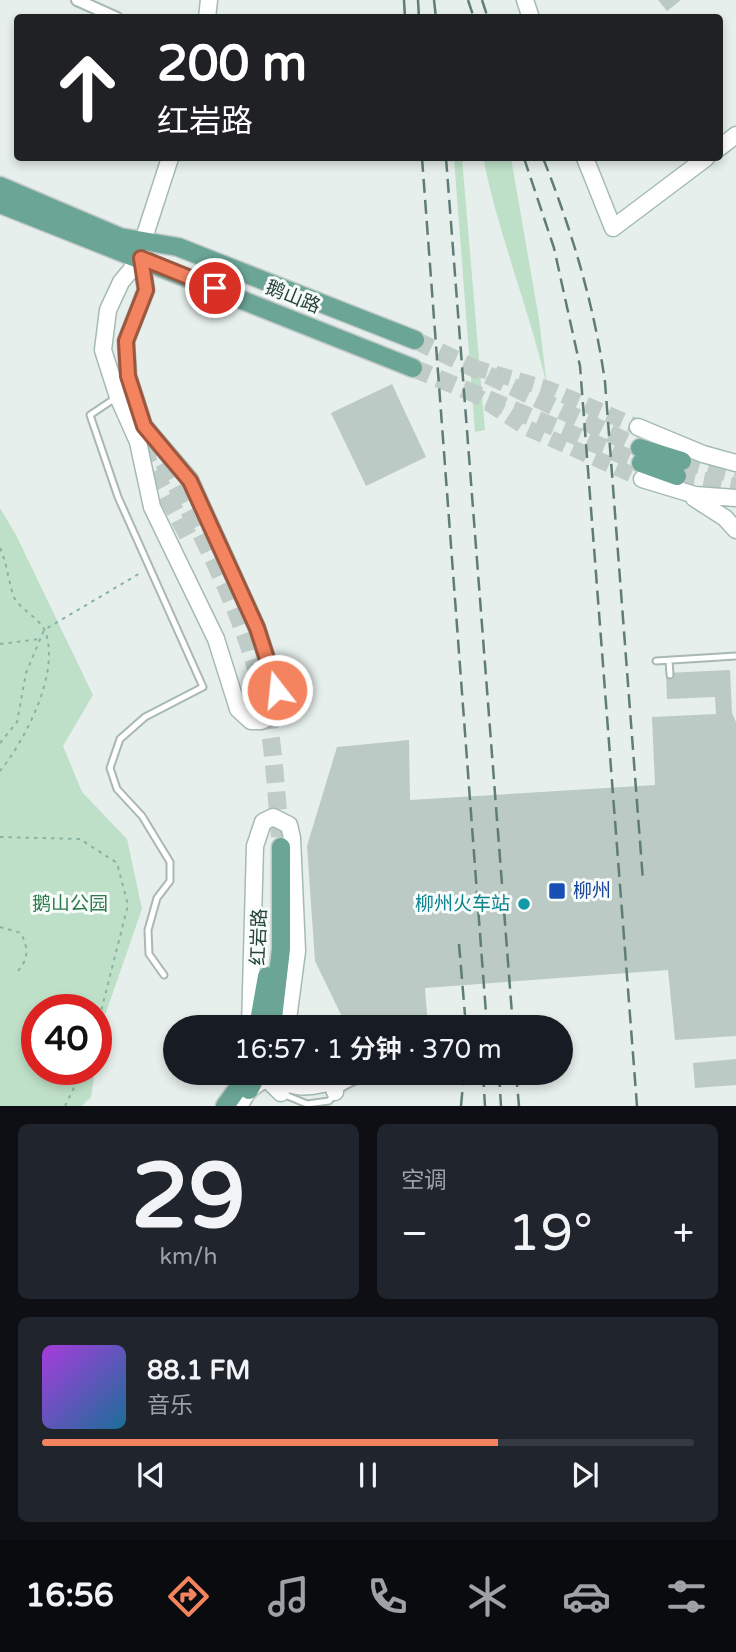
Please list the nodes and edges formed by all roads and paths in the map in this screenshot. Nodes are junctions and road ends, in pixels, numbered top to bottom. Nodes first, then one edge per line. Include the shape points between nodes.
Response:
1 (77, 0) edge
2 (108, 14) edge
3 (169, 161) edge
4 (586, 161) edge
5 (702, 161) edge
6 (0, 186) edge
7 (0, 204) edge
8 (142, 250) junction
9 (415, 340) tunnel mouth
10 (413, 368) tunnel mouth
11 (125, 393) junction
12 (638, 427) tunnel mouth
13 (141, 434) junction
14 (641, 463) joint
15 (736, 463) edge
16 (680, 468) tunnel mouth
17 (685, 493) junction
18 (736, 498) edge
19 (736, 530) edge
20 (0, 548) edge
21 (151, 566) junction
22 (44, 631) junction
23 (41, 639) junction
24 (0, 644) edge
25 (736, 656) edge
26 (669, 660) junction
27 (656, 661) dead end
28 (670, 675) dead end
29 (0, 743) edge
30 (0, 771) edge
31 (0, 837) edge
32 (0, 927) edge
33 (15, 974) dead end
34 (164, 975) dead end
35 (105, 994) edge
36 (250, 1015) edge
37 (260, 1015) edge
38 (273, 1015) edge
39 (289, 1015) edge
40 (75, 1085) edge
41 (239, 1085) edge
42 (252, 1085) edge
43 (256, 1085) edge
44 (273, 1085) edge
45 (292, 1085) edge
46 (317, 1085) edge
47 (333, 1085) edge
48 (346, 1085) edge
49 (249, 1090) junction
50 (335, 1092) junction
51 (281, 1093) junction
52 (65, 1106) edge
53 (226, 1106) edge
54 (239, 1106) edge

1 - 2 street
3 - 8 street
4 - 5 street via 613,228
6 - 8 main road, 鹅山路
7 - 8 main road, 鹅山路
8 - 9 main road, 鹅山路 via 178,247
8 - 10 main road, 鹅山路
8 - 11 street via 146,290 126,341
8 - 11 street via 108,310 103,350
11 - 13 street
11 - 21 lane via 90,415 118,497
12 - 15 street
13 - 13 street via 152,507 216,639 238,709 251,720 261,721 274,715 278,704 257,628 190,481
14 - 16 main road
14 - 17 street
17 - 18 street
17 - 19 street via 709,506
20 - 22 path via 14,597
21 - 22 path
21 - 34 lane via 203,687 145,717 120,739 110,768 117,789 142,816 170,862 170,881 157,898 148,930 149,954
22 - 23 path
22 - 30 path via 47,659 38,709
23 - 24 path
23 - 29 path via 26,673 17,722
25 - 26 lane
26 - 27 lane
26 - 28 lane
31 - 35 path via 80,839 117,863 128,905
32 - 33 path via 20,933 28,948 25,964
36 - 39 street via 255,846 263,822 273,817 289,825 292,838 298,951
37 - 38 main road, 红岩路 via 270,948 275,849 281,949
40 - 52 path
41 - 53 main road
42 - 49 main road
43 - 49 street
44 - 51 street
45 - 46 street
47 - 50 street
48 - 50 lane
49 - 51 lane via 264,1087
49 - 53 lane
49 - 54 street
50 - 51 lane via 329,1101 307,1104

